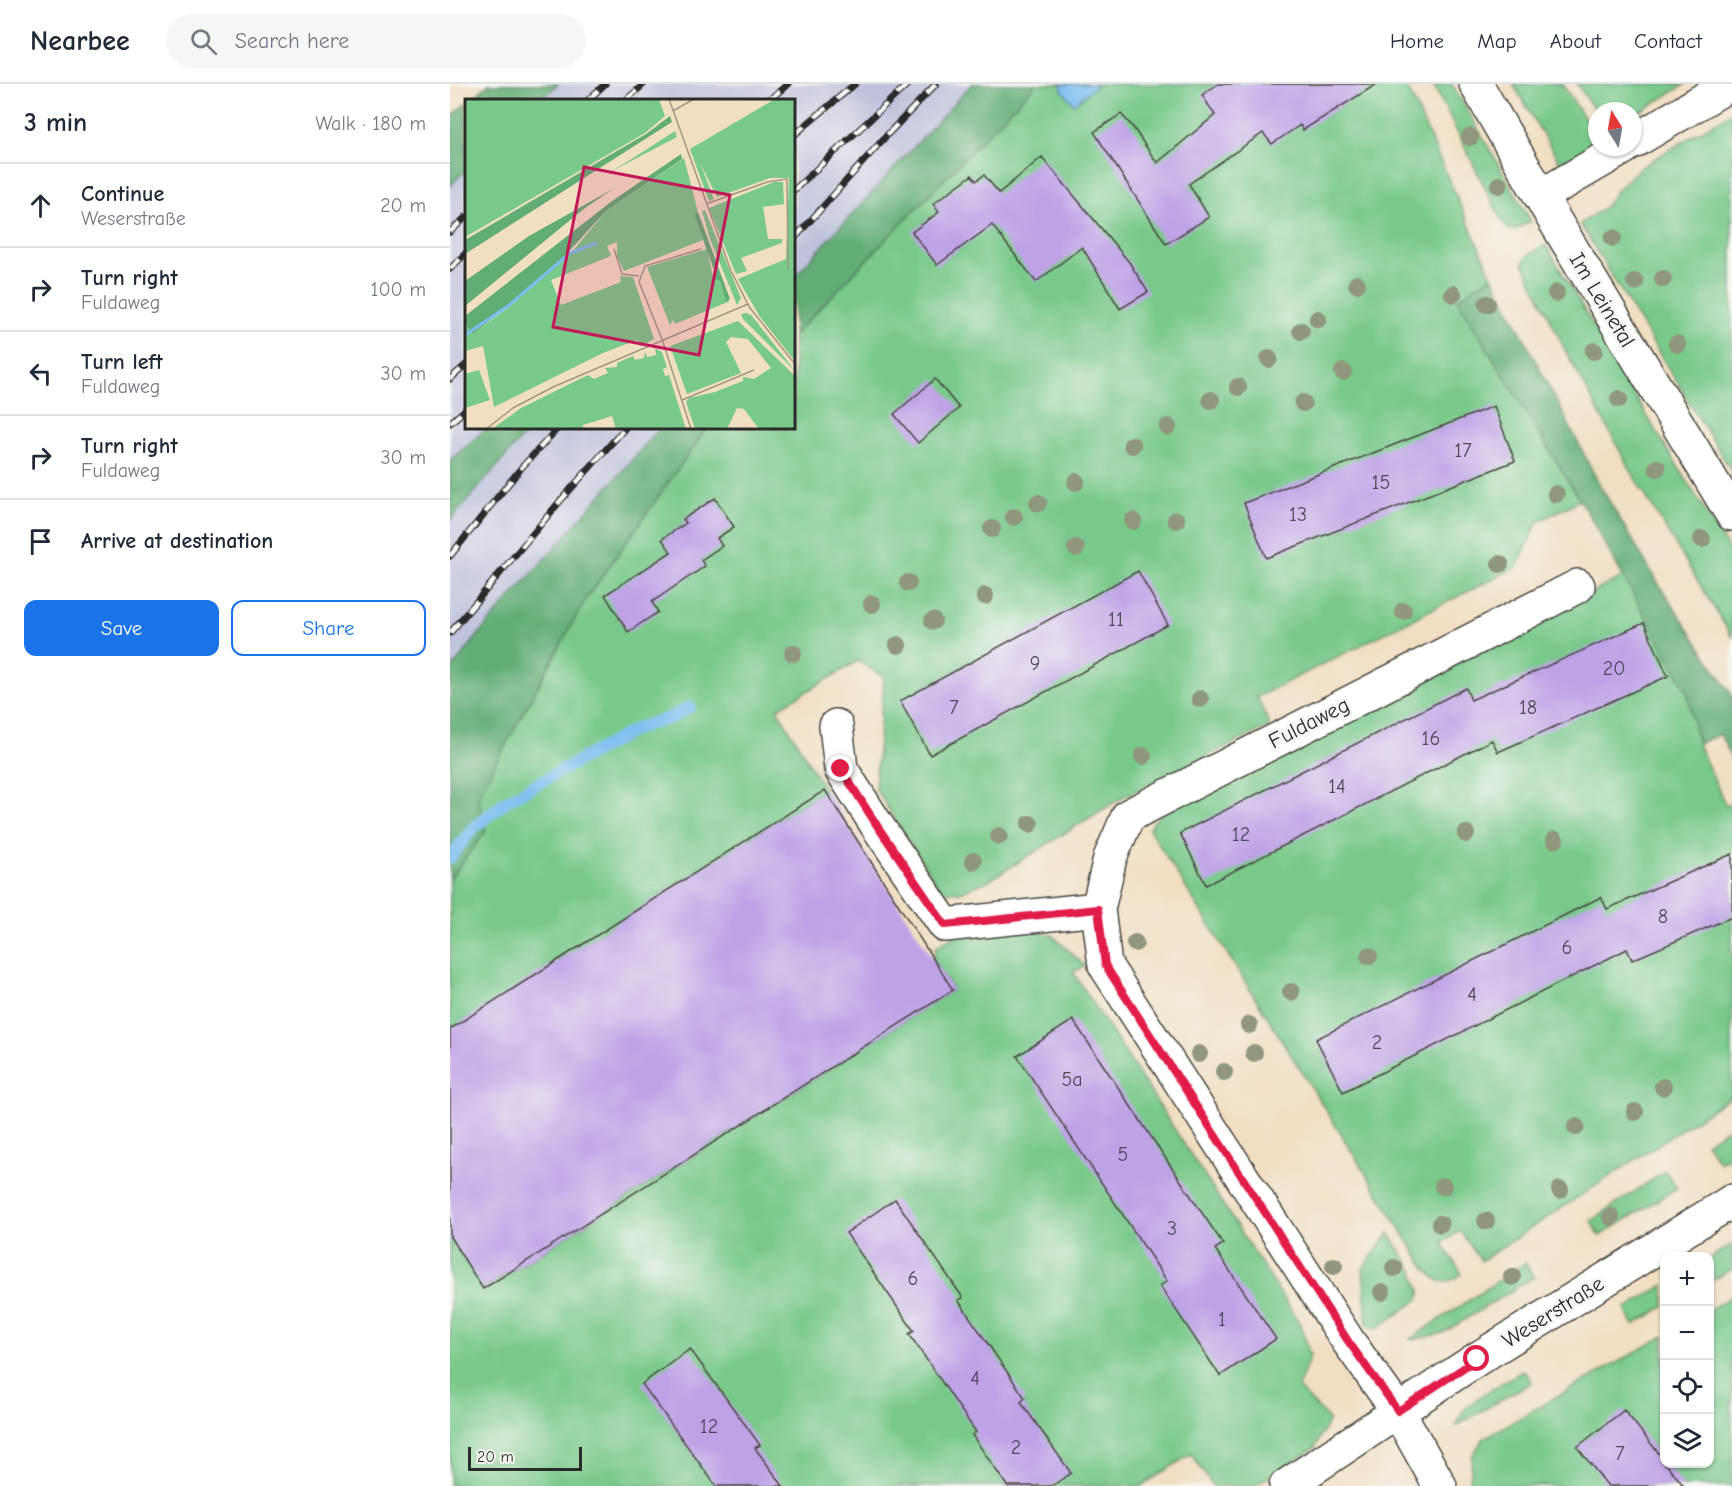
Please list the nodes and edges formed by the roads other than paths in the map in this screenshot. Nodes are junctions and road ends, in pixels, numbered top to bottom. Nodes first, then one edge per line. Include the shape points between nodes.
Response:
1 (1476, 84) edge
2 (1730, 84) edge
3 (1642, 137) edge
4 (1610, 156) edge
5 (1541, 196) junction
6 (1732, 514) edge
7 (1578, 586) dead end
8 (836, 726) dead end
9 (1098, 909) junction
10 (1732, 1201) edge
11 (1398, 1411) junction
12 (1287, 1486) edge
13 (1440, 1486) edge

1 - 5 street, Im Leinetal
2 - 3 street
4 - 5 street
5 - 6 street, Im Leinetal
7 - 9 street, Fuldaweg via 1128,816 1110,858
8 - 9 street via 841,769 945,925
9 - 11 street, Fuldaweg via 1105,965 1348,1341
10 - 11 street, Weserstraße
11 - 12 street, Weserstraße
11 - 13 street, Fuldaweg

